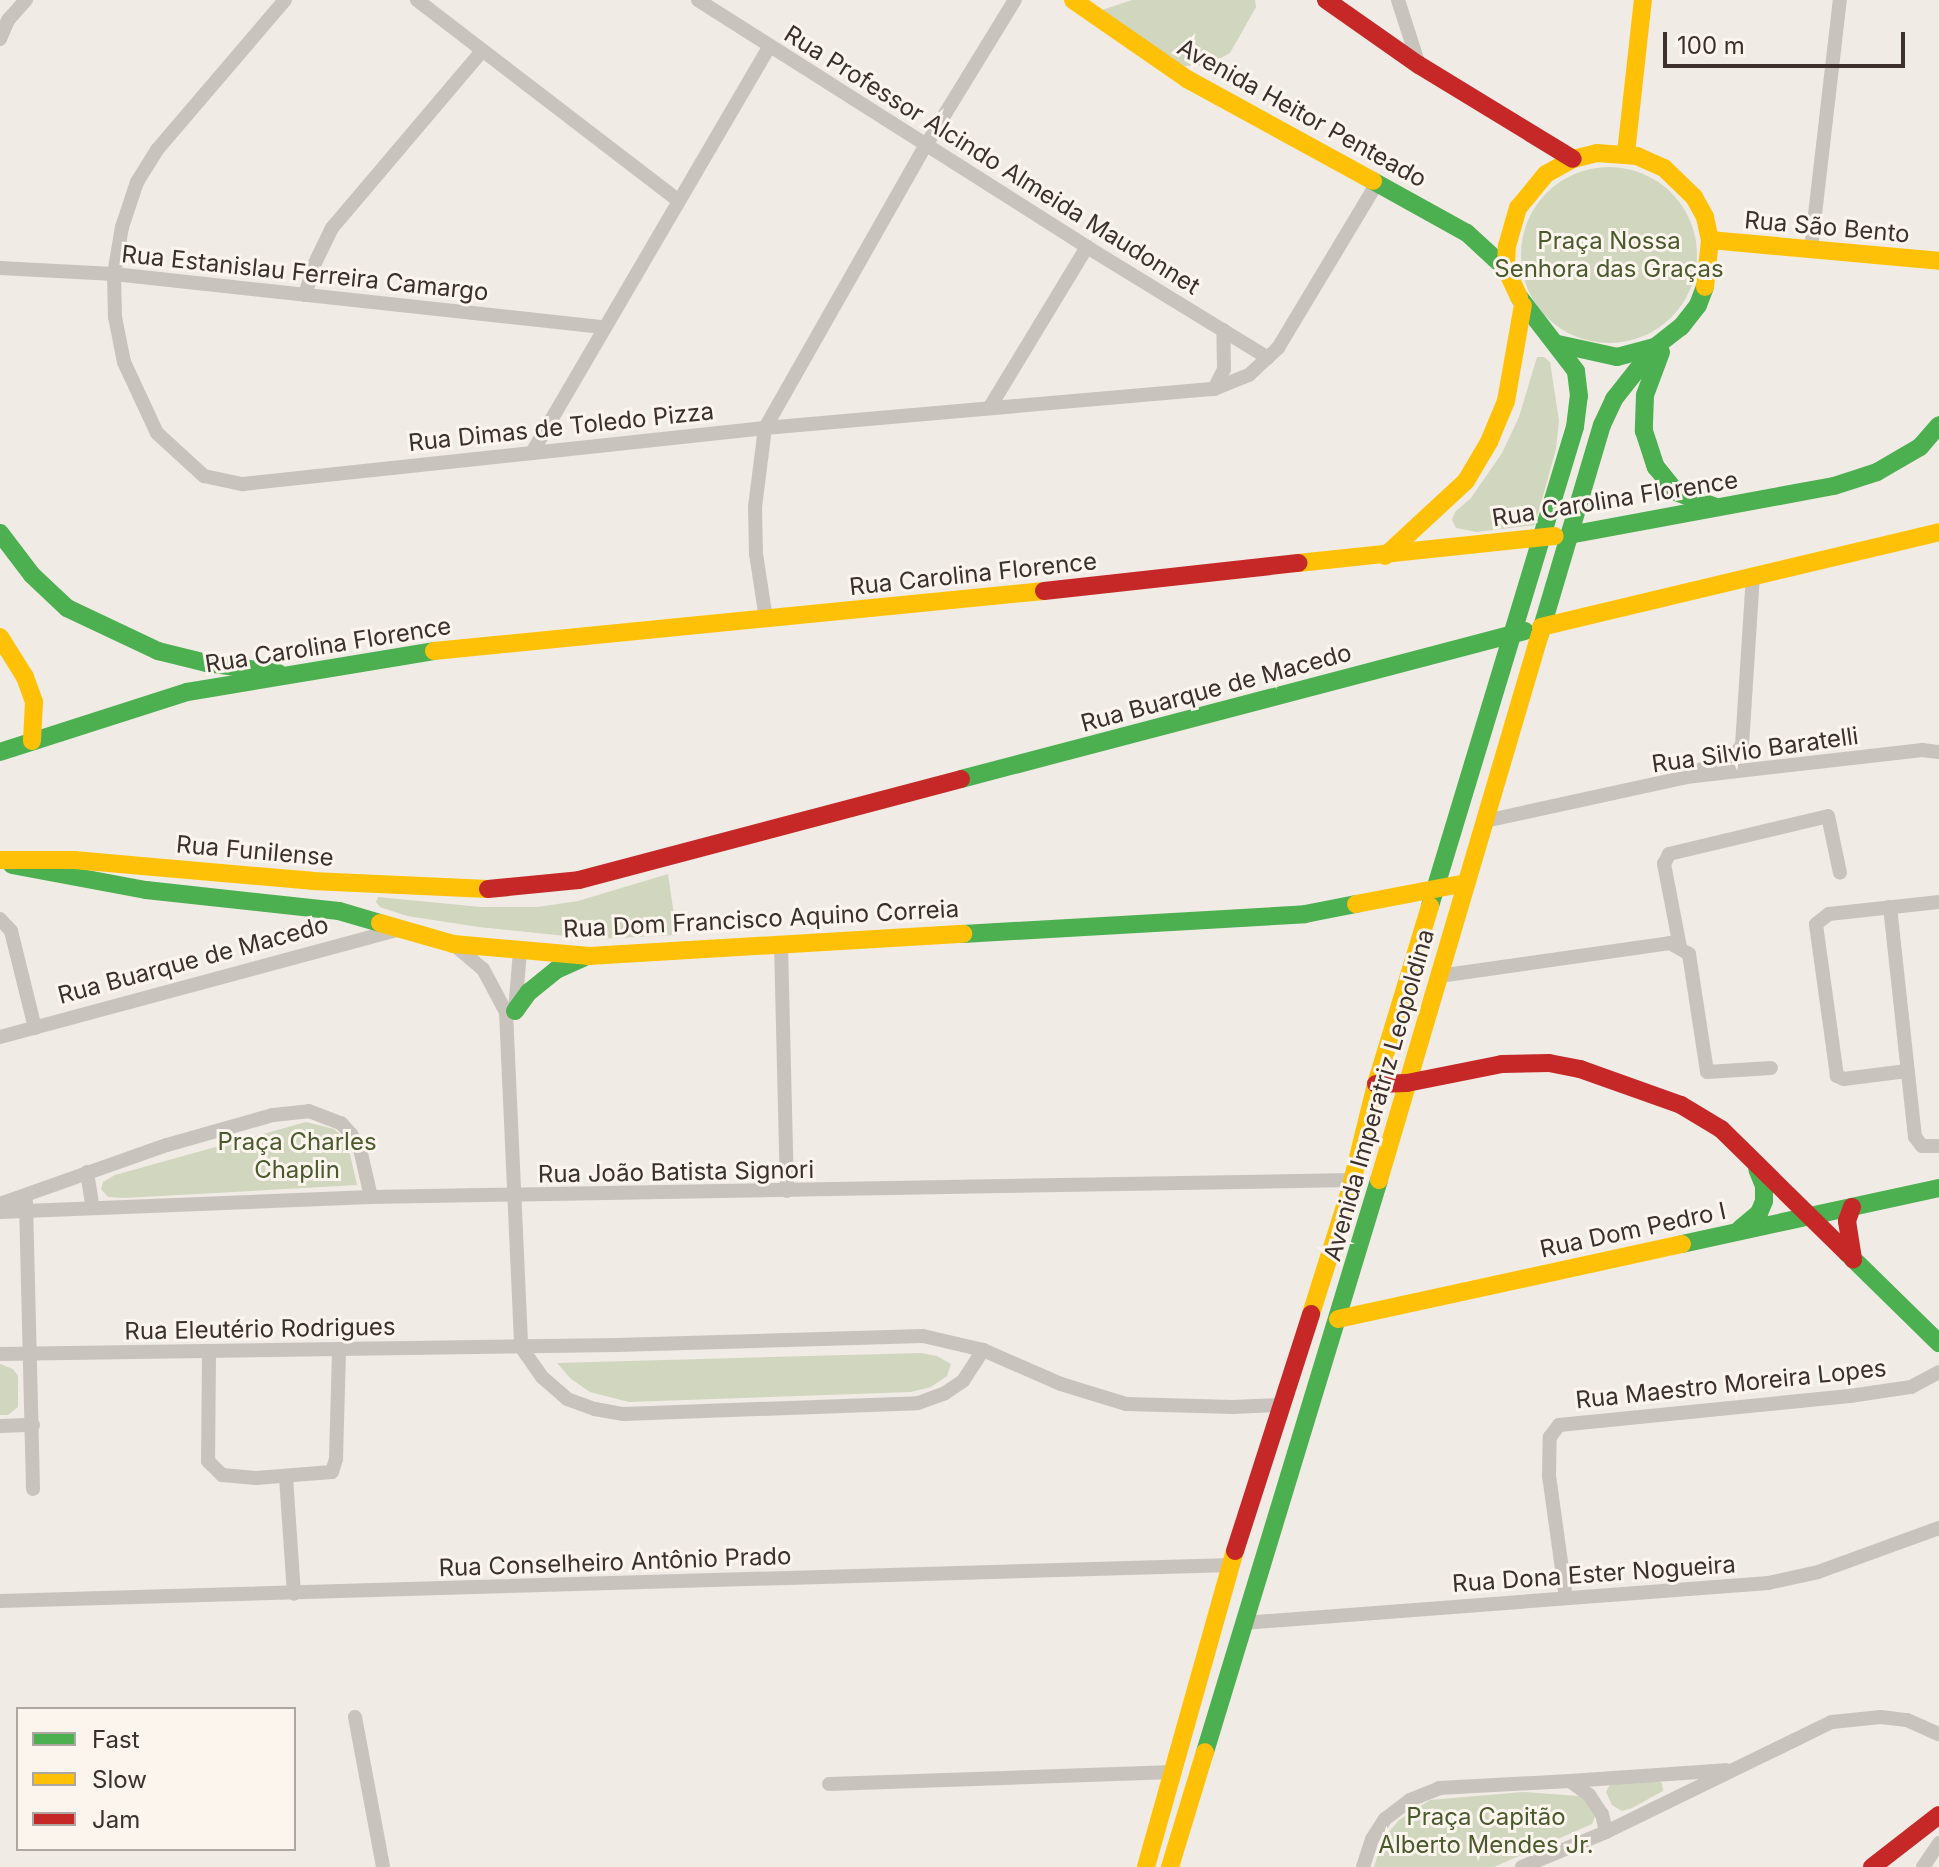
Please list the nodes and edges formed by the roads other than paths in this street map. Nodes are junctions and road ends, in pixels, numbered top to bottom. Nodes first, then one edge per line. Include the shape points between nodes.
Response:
1 (26, 0) edge
2 (285, 0) edge
3 (417, 0) edge
4 (698, 0) edge
5 (1015, 0) edge
6 (1073, 0) edge
7 (1326, 0) edge
8 (1398, 0) edge
9 (1643, 0) edge
10 (1840, 0) edge
11 (4, 20) edge
12 (0, 39) edge
13 (769, 47) junction
14 (482, 51) junction
15 (1419, 65) junction
16 (926, 145) junction
17 (1626, 153) junction
18 (1573, 159) junction
19 (1377, 183) junction
20 (679, 201) junction
21 (1710, 240) junction
22 (1087, 247) junction
23 (1811, 249) junction
24 (1939, 261) edge
25 (0, 268) edge
26 (1506, 269) junction
27 (114, 274) junction
28 (305, 295) junction
29 (1523, 305) junction
30 (605, 327) junction
31 (1223, 330) junction
32 (1661, 343) junction
33 (1558, 344) junction
34 (1268, 358) junction
35 (1214, 389) junction
36 (990, 407) junction
37 (1939, 425) edge
38 (765, 428) junction
39 (533, 451) junction
40 (1716, 507) junction
41 (1939, 532) edge
42 (0, 533) edge
43 (1569, 535) junction
44 (1543, 538) junction
45 (1385, 556) junction
46 (1753, 577) junction
47 (766, 619) junction
48 (1541, 627) junction
49 (1515, 634) junction
50 (0, 637) edge
51 (282, 674) junction
52 (32, 741) junction
53 (0, 752) edge
54 (1939, 752) edge
55 (1686, 777) junction
56 (1485, 821) junction
57 (0, 861) edge
58 (1840, 873) dead end
59 (1466, 883) junction
60 (506, 890) joint
61 (1435, 890) junction
62 (1939, 902) edge
63 (1890, 907) junction
64 (0, 919) edge
65 (398, 929) junction
66 (453, 944) junction
67 (781, 945) junction
68 (1675, 945) junction
69 (520, 951) junction
70 (589, 956) junction
71 (1439, 976) junction
72 (515, 1011) junction
73 (35, 1028) junction
74 (0, 1037) edge
75 (510, 1039) junction
76 (1771, 1068) dead end
77 (1907, 1071) junction
78 (1407, 1083) junction
79 (1376, 1084) junction
80 (1939, 1146) edge
81 (1755, 1162) junction
82 (87, 1172) junction
83 (1353, 1180) junction
84 (1939, 1188) edge
85 (787, 1191) junction
86 (26, 1194) junction
87 (371, 1197) junction
88 (516, 1197) junction
89 (0, 1204) edge
90 (1852, 1207) junction
91 (93, 1208) junction
92 (26, 1211) junction
93 (0, 1212) edge
94 (1808, 1215) junction
95 (1737, 1232) junction
96 (1853, 1260) junction
97 (1320, 1285) junction
98 (1338, 1319) junction
99 (1939, 1343) edge
100 (521, 1347) junction
101 (339, 1350) junction
102 (983, 1350) junction
103 (32, 1353) junction
104 (209, 1353) junction
105 (0, 1354) edge
106 (1939, 1372) edge
107 (1280, 1405) junction
108 (33, 1425) junction
109 (0, 1426) edge
110 (286, 1477) junction
111 (33, 1489) dead end
112 (1939, 1528) edge
113 (1231, 1565) junction
114 (294, 1594) junction
115 (1566, 1598) junction
116 (0, 1601) edge
117 (1243, 1623) junction
118 (355, 1717) dead end
119 (1939, 1734) edge
120 (1735, 1769) junction
121 (1174, 1772) junction
122 (1570, 1781) junction
123 (829, 1784) dead end
124 (1939, 1815) edge
125 (1606, 1832) junction
126 (1939, 1843) edge
127 (383, 1867) edge
128 (1146, 1867) edge
129 (1170, 1867) edge
130 (1363, 1867) edge
131 (1522, 1867) edge
132 (1872, 1867) edge
133 (1923, 1867) edge

1 - 11 street
2 - 27 street, Rua Dimas de Toledo Pizza via 157,150 132,197
3 - 14 street
4 - 13 street, Rua Professor Alcindo Almeida Maudonnet
5 - 16 street
6 - 19 main road, Avenida Heitor Penteado via 1187,79
7 - 15 main road
8 - 15 street
9 - 17 main road
10 - 23 street
11 - 12 street
13 - 16 street, Rua Professor Alcindo Almeida Maudonnet
13 - 20 street
14 - 20 street
14 - 28 street via 332,228
15 - 18 main road
16 - 22 street, Rua Professor Alcindo Almeida Maudonnet
16 - 38 street
17 - 18 main road
17 - 21 main road via 1664,168 1680,181 1705,217
18 - 26 main road via 1546,174 1518,208
19 - 26 main road, Avenida Heitor Penteado via 1467,233
19 - 34 street, Rua Dimas de Toledo Pizza via 1286,337
20 - 30 street
21 - 23 main road, Rua São Bento
21 - 32 main road via 1708,279 1698,305
22 - 31 street, Rua Professor Alcindo Almeida Maudonnet
22 - 36 street
23 - 24 main road, Rua São Bento
25 - 27 street, Rua Estanislau Ferreira Camargo
26 - 29 main road
27 - 28 street, Rua Estanislau Ferreira Camargo
27 - 39 street, Rua Dimas de Toledo Pizza via 124,362 141,402 157,433 204,476 243,484
28 - 30 street, Rua Estanislau Ferreira Camargo
29 - 33 main road
29 - 45 main road via 1506,401 1489,442 1466,481
30 - 39 street
31 - 34 street, Rua Professor Alcindo Almeida Maudonnet
31 - 35 street via 1224,369
32 - 33 main road via 1617,357
32 - 40 main road via 1645,395 1644,431 1656,467 1676,492
32 - 43 main road, Avenida Imperatriz Leopoldina via 1614,399
33 - 44 main road, Avenida Imperatriz Leopoldina via 1576,371 1579,396
34 - 35 street, Rua Dimas de Toledo Pizza via 1249,375
35 - 36 street, Rua Dimas de Toledo Pizza
36 - 38 street, Rua Dimas de Toledo Pizza
37 - 40 main road, Rua Carolina Florence via 1920,447 1877,472 1834,486
38 - 39 street, Rua Dimas de Toledo Pizza
38 - 47 street via 755,507
40 - 43 main road, Rua Carolina Florence
41 - 46 main road, Rua Buarque de Macedo
42 - 51 main road via 32,575 67,608 158,651
43 - 44 main road, Rua Carolina Florence
43 - 48 main road, Avenida Imperatriz Leopoldina
44 - 45 main road, Rua Carolina Florence
44 - 49 main road, Avenida Imperatriz Leopoldina
45 - 47 main road, Rua Carolina Florence
46 - 48 main road, Rua Buarque de Macedo
46 - 55 street via 1742,745 1735,754
47 - 51 main road, Rua Carolina Florence via 394,655
48 - 49 main road, Rua Buarque de Macedo
48 - 56 main road, Avenida Imperatriz Leopoldina
49 - 60 main road, Rua Buarque de Macedo via 653,862
49 - 61 main road, Avenida Imperatriz Leopoldina
50 - 52 main road via 34,702
51 - 52 main road, Rua Carolina Florence via 187,692
52 - 53 main road, Rua Carolina Florence
54 - 55 street, Rua Silvio Baratelli
55 - 56 street, Rua Silvio Baratelli
56 - 59 main road, Avenida Imperatriz Leopoldina
57 - 60 main road, Rua Funilense via 74,860 312,881
57 - 65 main road, Rua Dom Francisco Aquino Correia via 132,888 299,904
58 - 68 street via 1828,816 1669,854 1664,864
59 - 61 main road, Rua Dom Francisco Aquino Correia
59 - 71 main road, Avenida Imperatriz Leopoldina
61 - 67 main road, Rua Dom Francisco Aquino Correia via 1305,914
61 - 79 main road, Avenida Imperatriz Leopoldina
62 - 63 street
63 - 77 street
63 - 77 street via 1829,914 1816,924 1837,1076
64 - 73 street via 11,931
65 - 66 main road, Rua Dom Francisco Aquino Correia
65 - 73 street, Rua Buarque de Macedo
66 - 69 main road, Rua Dom Francisco Aquino Correia
66 - 75 street via 483,969 502,1000
67 - 70 main road, Rua Dom Francisco Aquino Correia
67 - 85 street
68 - 71 street
68 - 76 street via 1689,954 1707,1072
69 - 70 main road, Rua Dom Francisco Aquino Correia
69 - 72 street
70 - 72 main road via 556,970
71 - 78 main road, Avenida Imperatriz Leopoldina
72 - 75 street
73 - 74 street, Rua Buarque de Macedo
75 - 88 street
77 - 80 street via 1915,1137 1922,1146
78 - 79 main road
78 - 81 main road via 1524,1062 1580,1069 1681,1105 1721,1129
78 - 98 main road, Avenida Imperatriz Leopoldina
79 - 83 main road, Avenida Imperatriz Leopoldina
81 - 94 main road
81 - 95 main road via 1764,1201
82 - 86 street
82 - 87 street via 273,1115 309,1111 341,1123 351,1134 360,1149
82 - 91 street
83 - 85 street, Rua João Batista Signori
83 - 97 main road, Avenida Imperatriz Leopoldina
84 - 90 main road, Rua Dom Pedro I
85 - 88 street, Rua João Batista Signori
86 - 89 street
86 - 92 street
87 - 88 street, Rua João Batista Signori
87 - 91 street, Rua João Batista Signori
88 - 100 street
90 - 94 main road, Rua Dom Pedro I
90 - 96 main road via 1847,1221
91 - 92 street, Rua João Batista Signori
92 - 93 street, Rua João Batista Signori
92 - 103 street
94 - 95 main road, Rua Dom Pedro I
94 - 96 main road
95 - 98 main road, Rua Dom Pedro I
96 - 99 main road
97 - 98 main road
97 - 107 main road, Avenida Imperatriz Leopoldina
98 - 117 main road, Avenida Imperatriz Leopoldina
100 - 101 street, Rua Eleutério Rodrigues
100 - 102 street, Rua Eleutério Rodrigues via 888,1335 923,1336
100 - 102 street via 542,1377 567,1399 624,1414 918,1403 963,1381
101 - 104 street, Rua Eleutério Rodrigues
101 - 110 street via 334,1467 326,1475
102 - 107 street, Rua Eleutério Rodrigues via 1061,1384 1126,1404
103 - 104 street, Rua Eleutério Rodrigues
103 - 105 street, Rua Eleutério Rodrigues
103 - 108 street
104 - 110 street via 208,1461 229,1477
106 - 115 street, Rua Maestro Moreira Lopes via 1911,1387 1850,1396 1559,1425 1550,1437 1549,1476
107 - 113 main road, Avenida Imperatriz Leopoldina
108 - 109 street
108 - 111 street
110 - 114 street
112 - 115 street, Rua Dona Ester Nogueira via 1818,1572 1768,1583
113 - 114 street, Rua Conselheiro Antônio Prado
113 - 121 main road, Avenida Imperatriz Leopoldina
114 - 116 street, Rua Conselheiro Antônio Prado
115 - 117 street, Rua Dona Ester Nogueira
117 - 129 main road, Avenida Imperatriz Leopoldina
118 - 127 street
119 - 120 street via 1907,1720 1859,1717 1802,1734
120 - 122 street
120 - 125 street
121 - 123 street
121 - 128 main road, Avenida Imperatriz Leopoldina
122 - 125 street via 1589,1795
122 - 130 street via 1439,1788 1410,1800 1385,1819
124 - 132 main road
125 - 131 street
126 - 133 street

